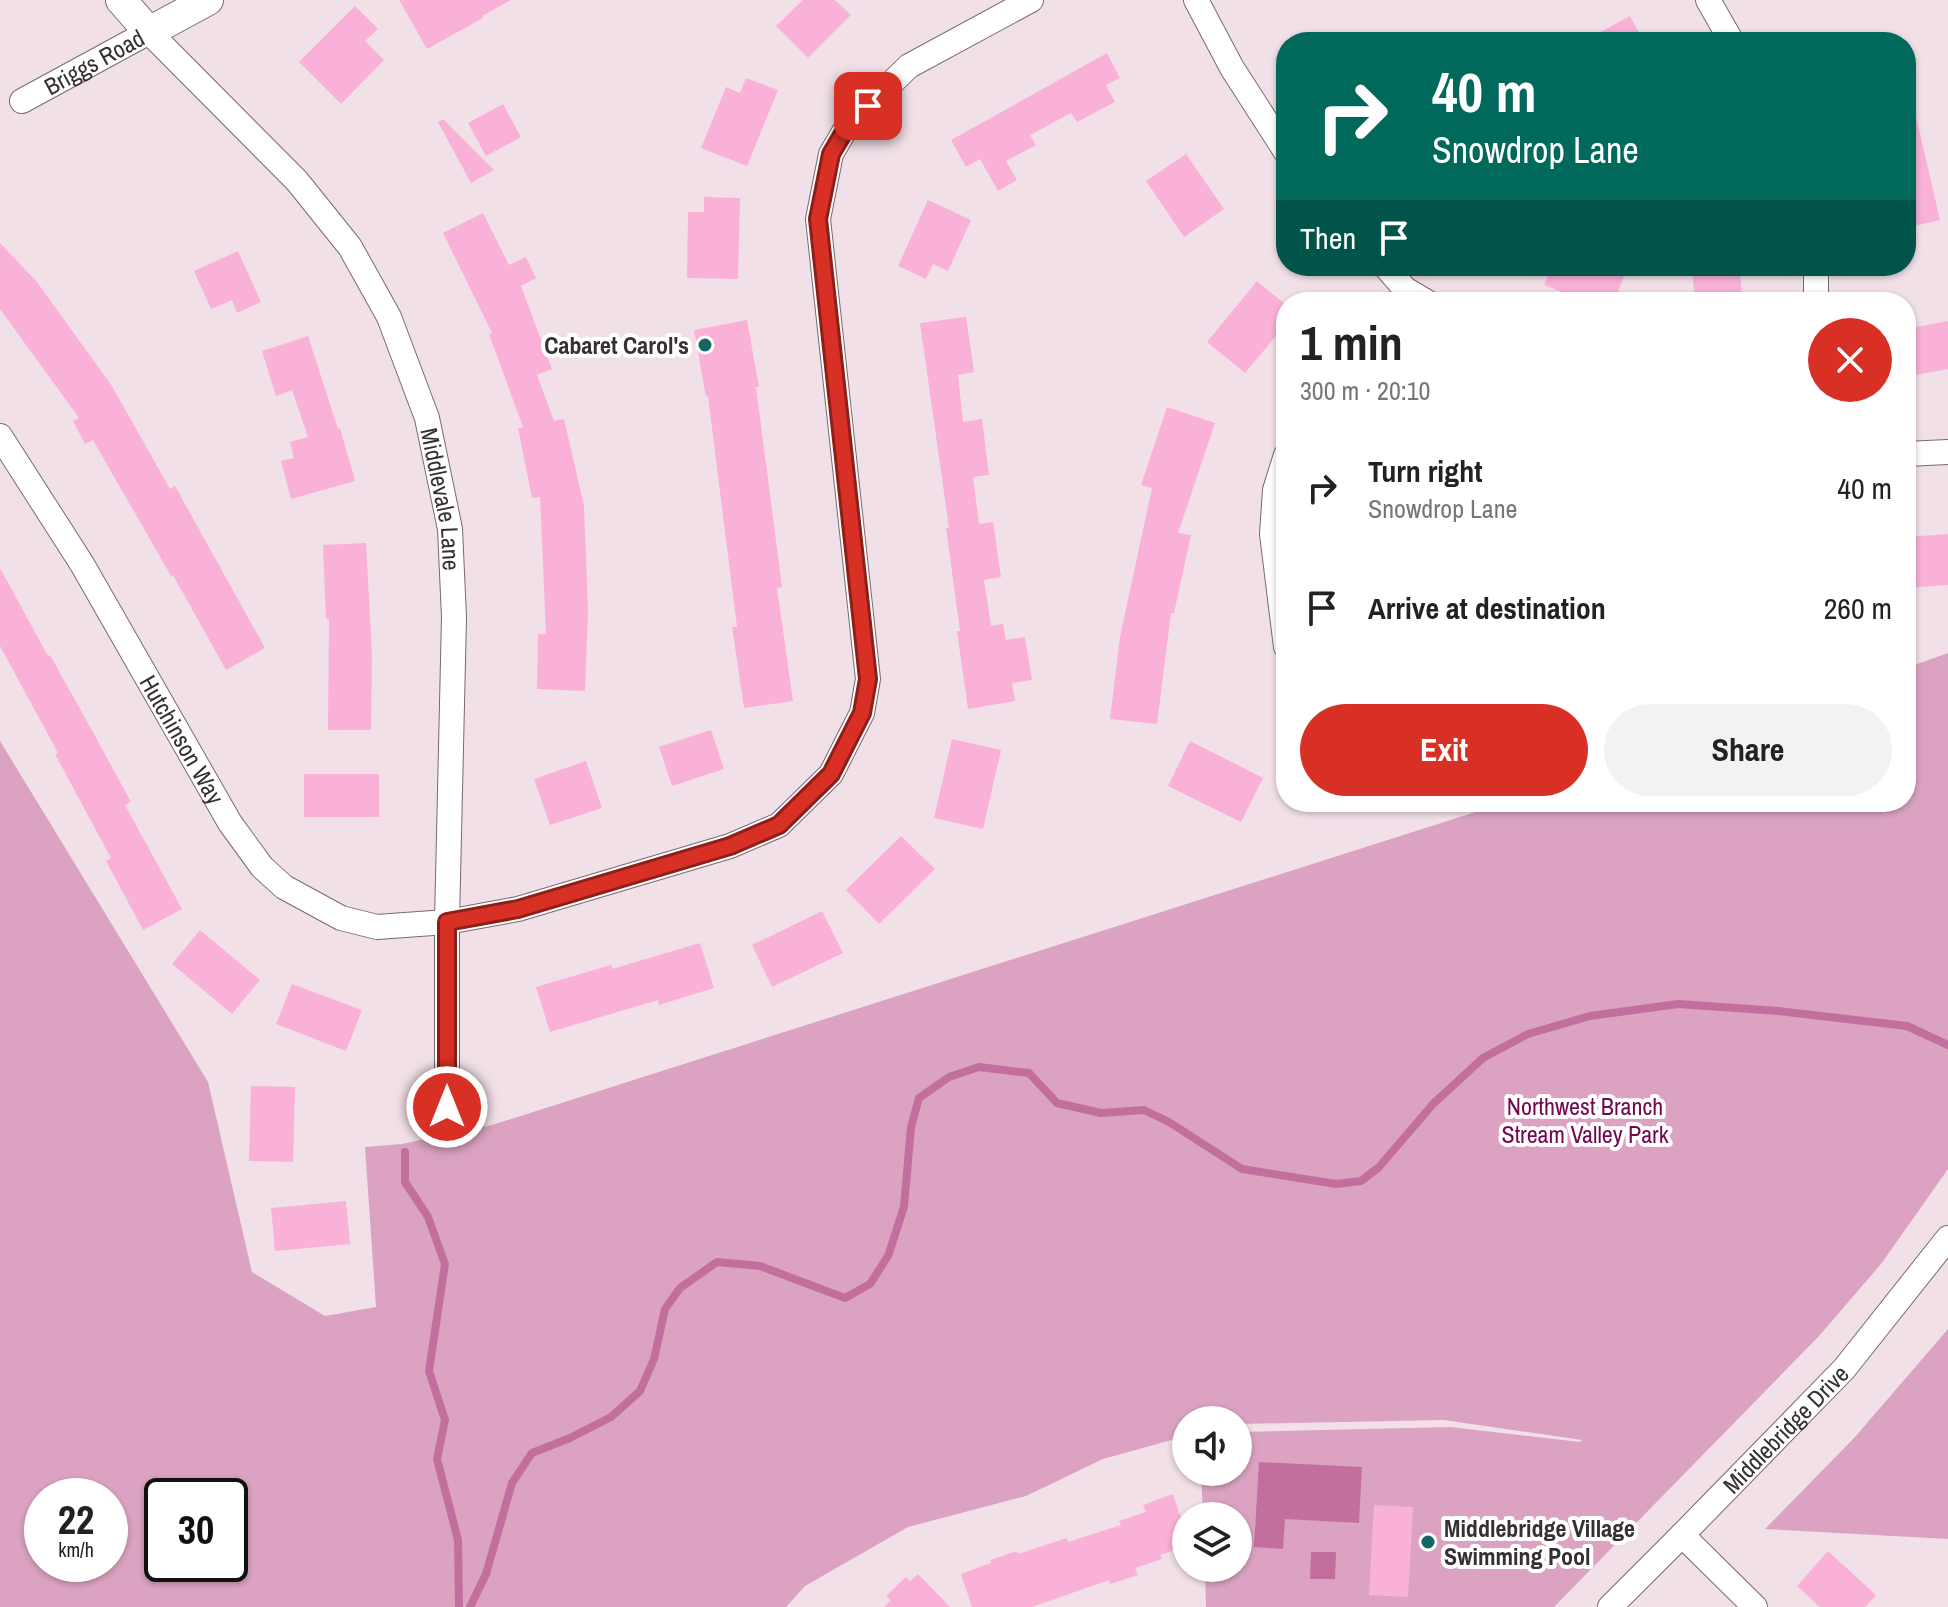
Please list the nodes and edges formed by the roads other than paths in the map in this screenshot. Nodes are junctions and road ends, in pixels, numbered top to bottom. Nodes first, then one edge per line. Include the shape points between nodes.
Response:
1 (121, 0) edge
2 (208, 0) edge
3 (1031, 0) edge
4 (1196, 0) edge
5 (1708, 0) edge
6 (149, 32) junction
7 (1726, 32) edge
8 (22, 101) dead end
9 (1276, 136) edge
10 (0, 436) edge
11 (1948, 452) edge
12 (1916, 454) edge
13 (1276, 487) edge
14 (1276, 566) edge
15 (447, 922) junction
16 (447, 1107) dead end
17 (1948, 1238) edge
18 (1682, 1535) junction
19 (1610, 1607) edge
20 (1755, 1607) edge

1 - 6 street, Middlevale Lane
2 - 6 street, Briggs Road
3 - 15 street, Hutchinson Way via 909,66 848,125 831,154 818,219 868,679 862,713 831,774 779,825 730,846 518,909
4 - 9 street
5 - 7 street
6 - 8 street, Briggs Road
6 - 15 street, Middlevale Lane via 297,181 350,247 389,317 427,418 450,529 454,617
10 - 15 street, Hutchinson Way via 82,564 230,823 262,867 284,887 341,918 377,927
11 - 12 street
13 - 14 street
15 - 16 street, Middlevale Lane
17 - 18 street, Middlebridge Drive via 1844,1369
18 - 19 street, Middlebridge Drive
18 - 20 street

